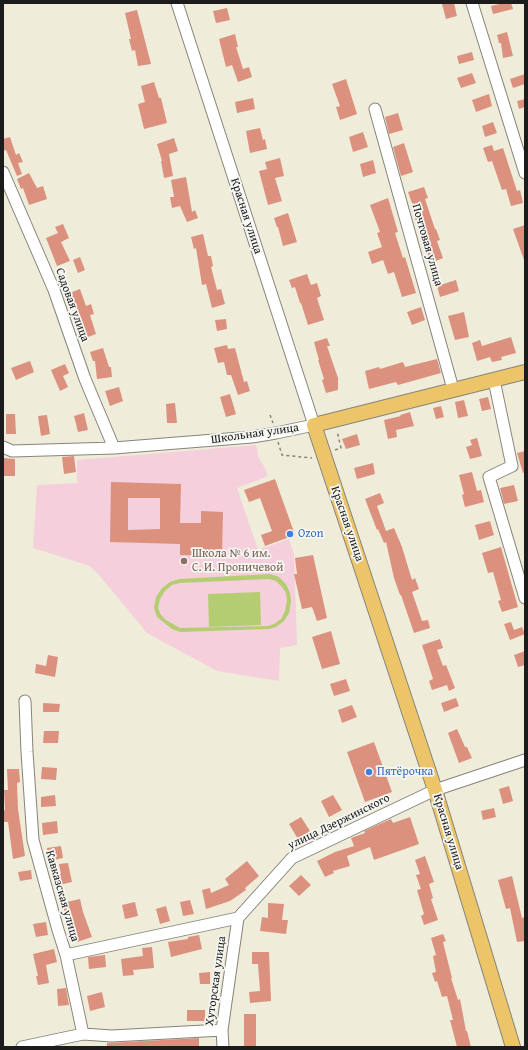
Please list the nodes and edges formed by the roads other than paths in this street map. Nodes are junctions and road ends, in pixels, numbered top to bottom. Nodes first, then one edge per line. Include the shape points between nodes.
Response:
1 (177, 3) edge
2 (472, 3) edge
3 (375, 109) dead end
4 (3, 172) edge
5 (525, 173) edge
6 (525, 372) edge
7 (494, 380) junction
8 (453, 389) junction
9 (314, 425) junction
10 (3, 447) edge
11 (114, 448) junction
12 (525, 598) edge
13 (25, 701) dead end
14 (525, 760) edge
15 (435, 790) junction
16 (238, 918) junction
17 (66, 955) junction
18 (222, 1030) junction
19 (83, 1034) junction
20 (22, 1047) edge
21 (223, 1047) edge
22 (512, 1047) edge

1 - 9 street, Красная улица
2 - 5 street
3 - 8 street, Почтовая улица
4 - 11 street, Садовая улица via 54,290 85,379
6 - 7 main road, Школьная улица
7 - 8 main road, Школьная улица
7 - 12 street via 512,466 489,477
8 - 9 main road, Школьная улица
9 - 11 street, Школьная улица via 252,437
9 - 15 main road, Красная улица
10 - 11 street, Школьная улица via 12,451
13 - 17 street, Кавказская улица via 33,840
14 - 15 street, улица Дзержинского
15 - 16 street, улица Дзержинского via 292,858
15 - 22 main road, Красная улица
16 - 17 street
16 - 18 street, Хуторская улица
17 - 19 street, Кавказская улица
18 - 19 street via 112,1036
18 - 21 street, Хуторская улица
19 - 20 street

